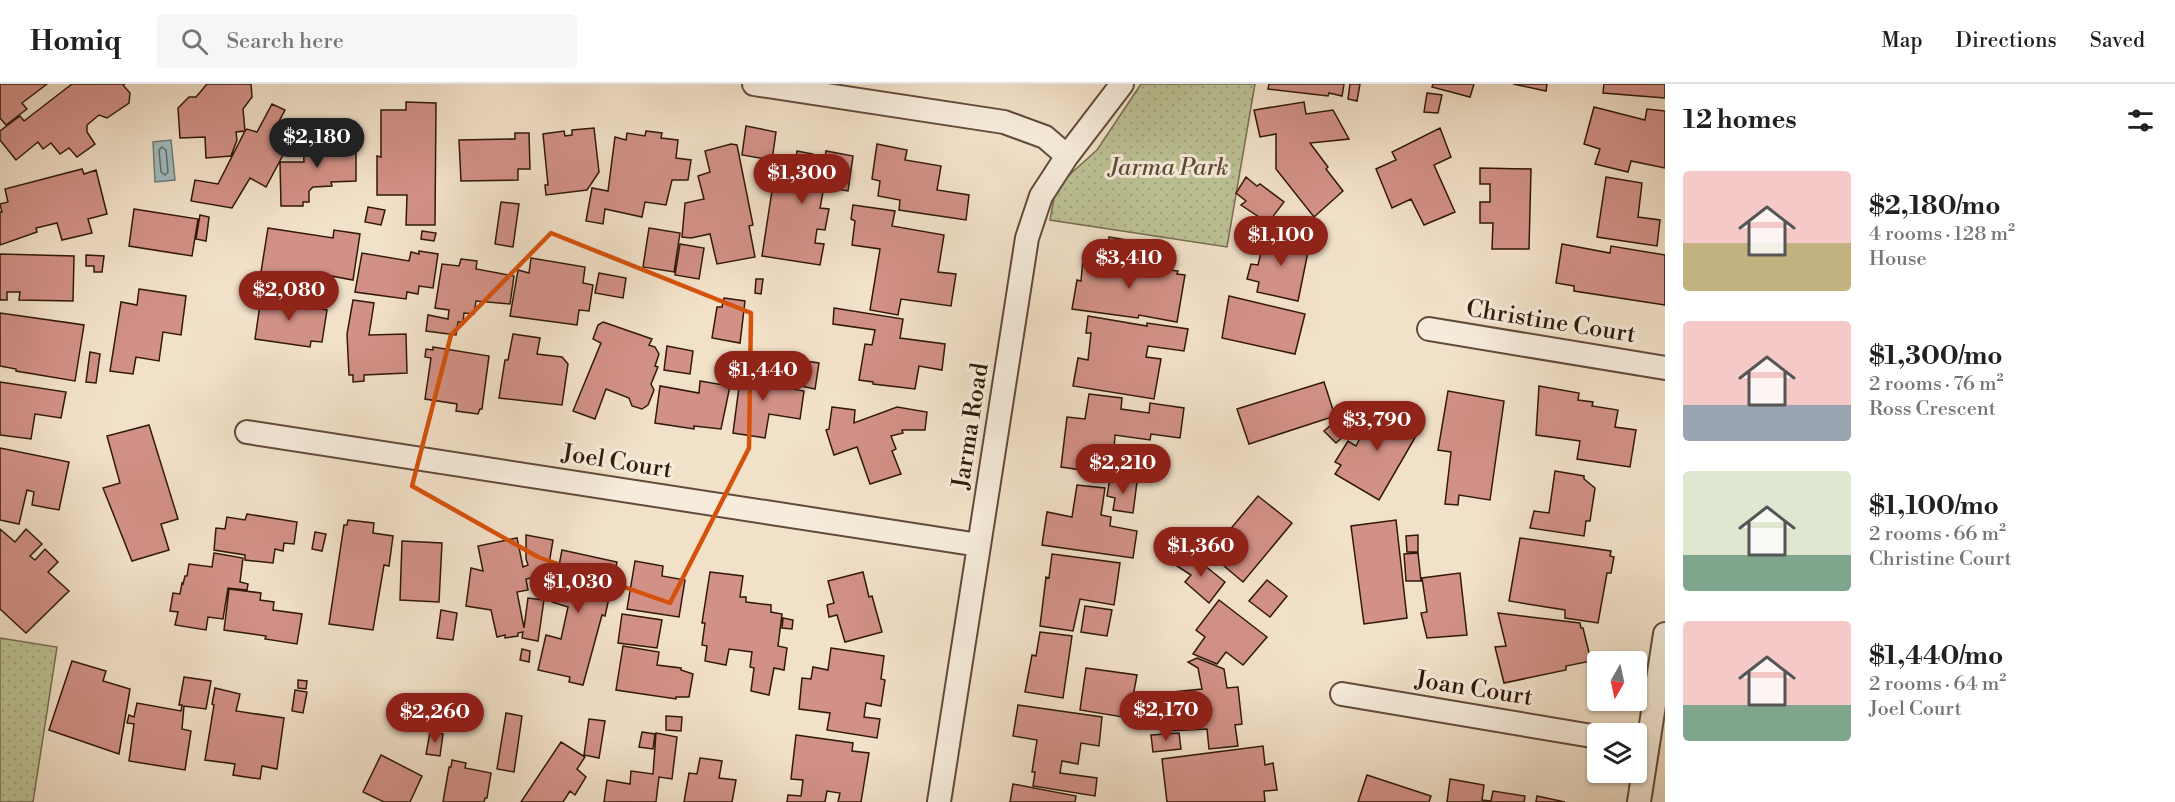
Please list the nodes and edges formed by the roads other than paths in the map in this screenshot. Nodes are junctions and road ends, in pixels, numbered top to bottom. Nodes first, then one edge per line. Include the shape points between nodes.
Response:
1 (754, 84) edge
2 (1122, 84) edge
3 (1067, 156) junction
4 (1429, 329) dead end
5 (1665, 368) edge
6 (248, 432) dead end
7 (979, 545) junction
8 (1665, 634) edge
9 (1342, 694) dead end
10 (1646, 723) edge
11 (1587, 735) edge
12 (1640, 783) edge
13 (939, 802) edge
14 (1639, 802) edge

1 - 3 street via 1004,122 1045,137
2 - 3 street, Jarma Road
3 - 7 street, Jarma Road via 1041,196 1028,238
4 - 5 street, Christine Court
6 - 7 street, Joel Court
7 - 13 street, Jarma Road
8 - 10 street
9 - 11 street, Joan Court
12 - 14 street

